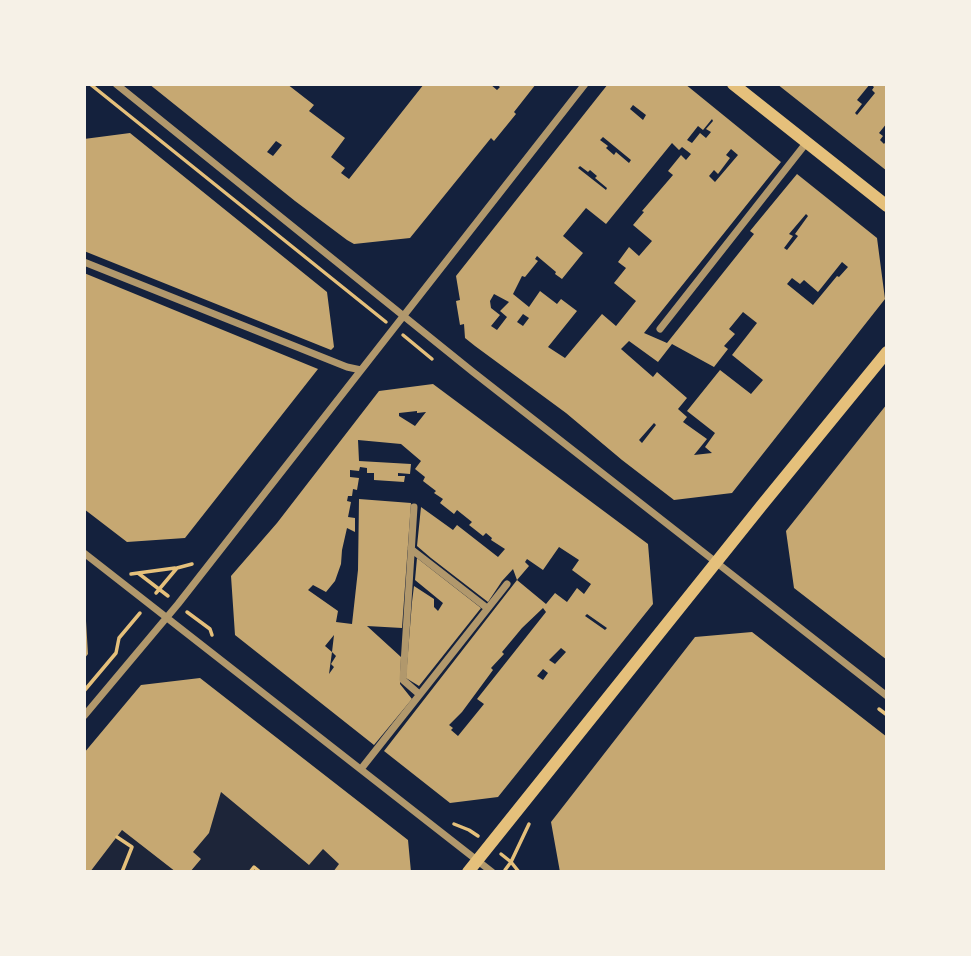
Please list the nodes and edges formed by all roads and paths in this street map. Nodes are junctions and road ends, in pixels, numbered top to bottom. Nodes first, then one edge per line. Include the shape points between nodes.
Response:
1 (90, 84) edge
2 (116, 84) edge
3 (585, 84) edge
4 (733, 84) edge
5 (807, 142) junction
6 (887, 206) edge
7 (84, 262) edge
8 (363, 303) dead end
9 (404, 315) junction
10 (660, 329) dead end
11 (887, 352) edge
12 (361, 370) junction
13 (414, 507) dead end
14 (411, 549) junction
15 (84, 553) edge
16 (717, 562) junction
17 (177, 568) dead end
18 (138, 573) dead end
19 (506, 584) dead end
20 (487, 608) junction
21 (166, 618) junction
22 (124, 632) dead end
23 (84, 691) edge
24 (419, 694) junction
25 (887, 696) edge
26 (84, 716) edge
27 (361, 769) junction
28 (117, 836) dead end
29 (477, 861) junction
30 (122, 872) edge
31 (250, 872) edge
32 (260, 872) edge
33 (468, 872) edge
34 (492, 872) edge
35 (503, 872) edge
36 (519, 872) edge

1 - 8 path
2 - 9 street
3 - 9 street
4 - 5 main road
5 - 6 main road
5 - 10 street
7 - 12 street
9 - 12 street
9 - 16 street
11 - 16 main road
12 - 21 street
13 - 14 street
14 - 20 street
14 - 24 street via 402,680
15 - 21 street
16 - 25 street
16 - 29 main road
17 - 18 path
19 - 20 street
20 - 24 street
21 - 26 street
21 - 27 street
22 - 23 path via 116,653
24 - 27 street
27 - 29 street
28 - 30 path via 132,847
29 - 33 main road
29 - 34 street
31 - 32 path via 254,867
35 - 36 path via 511,862

